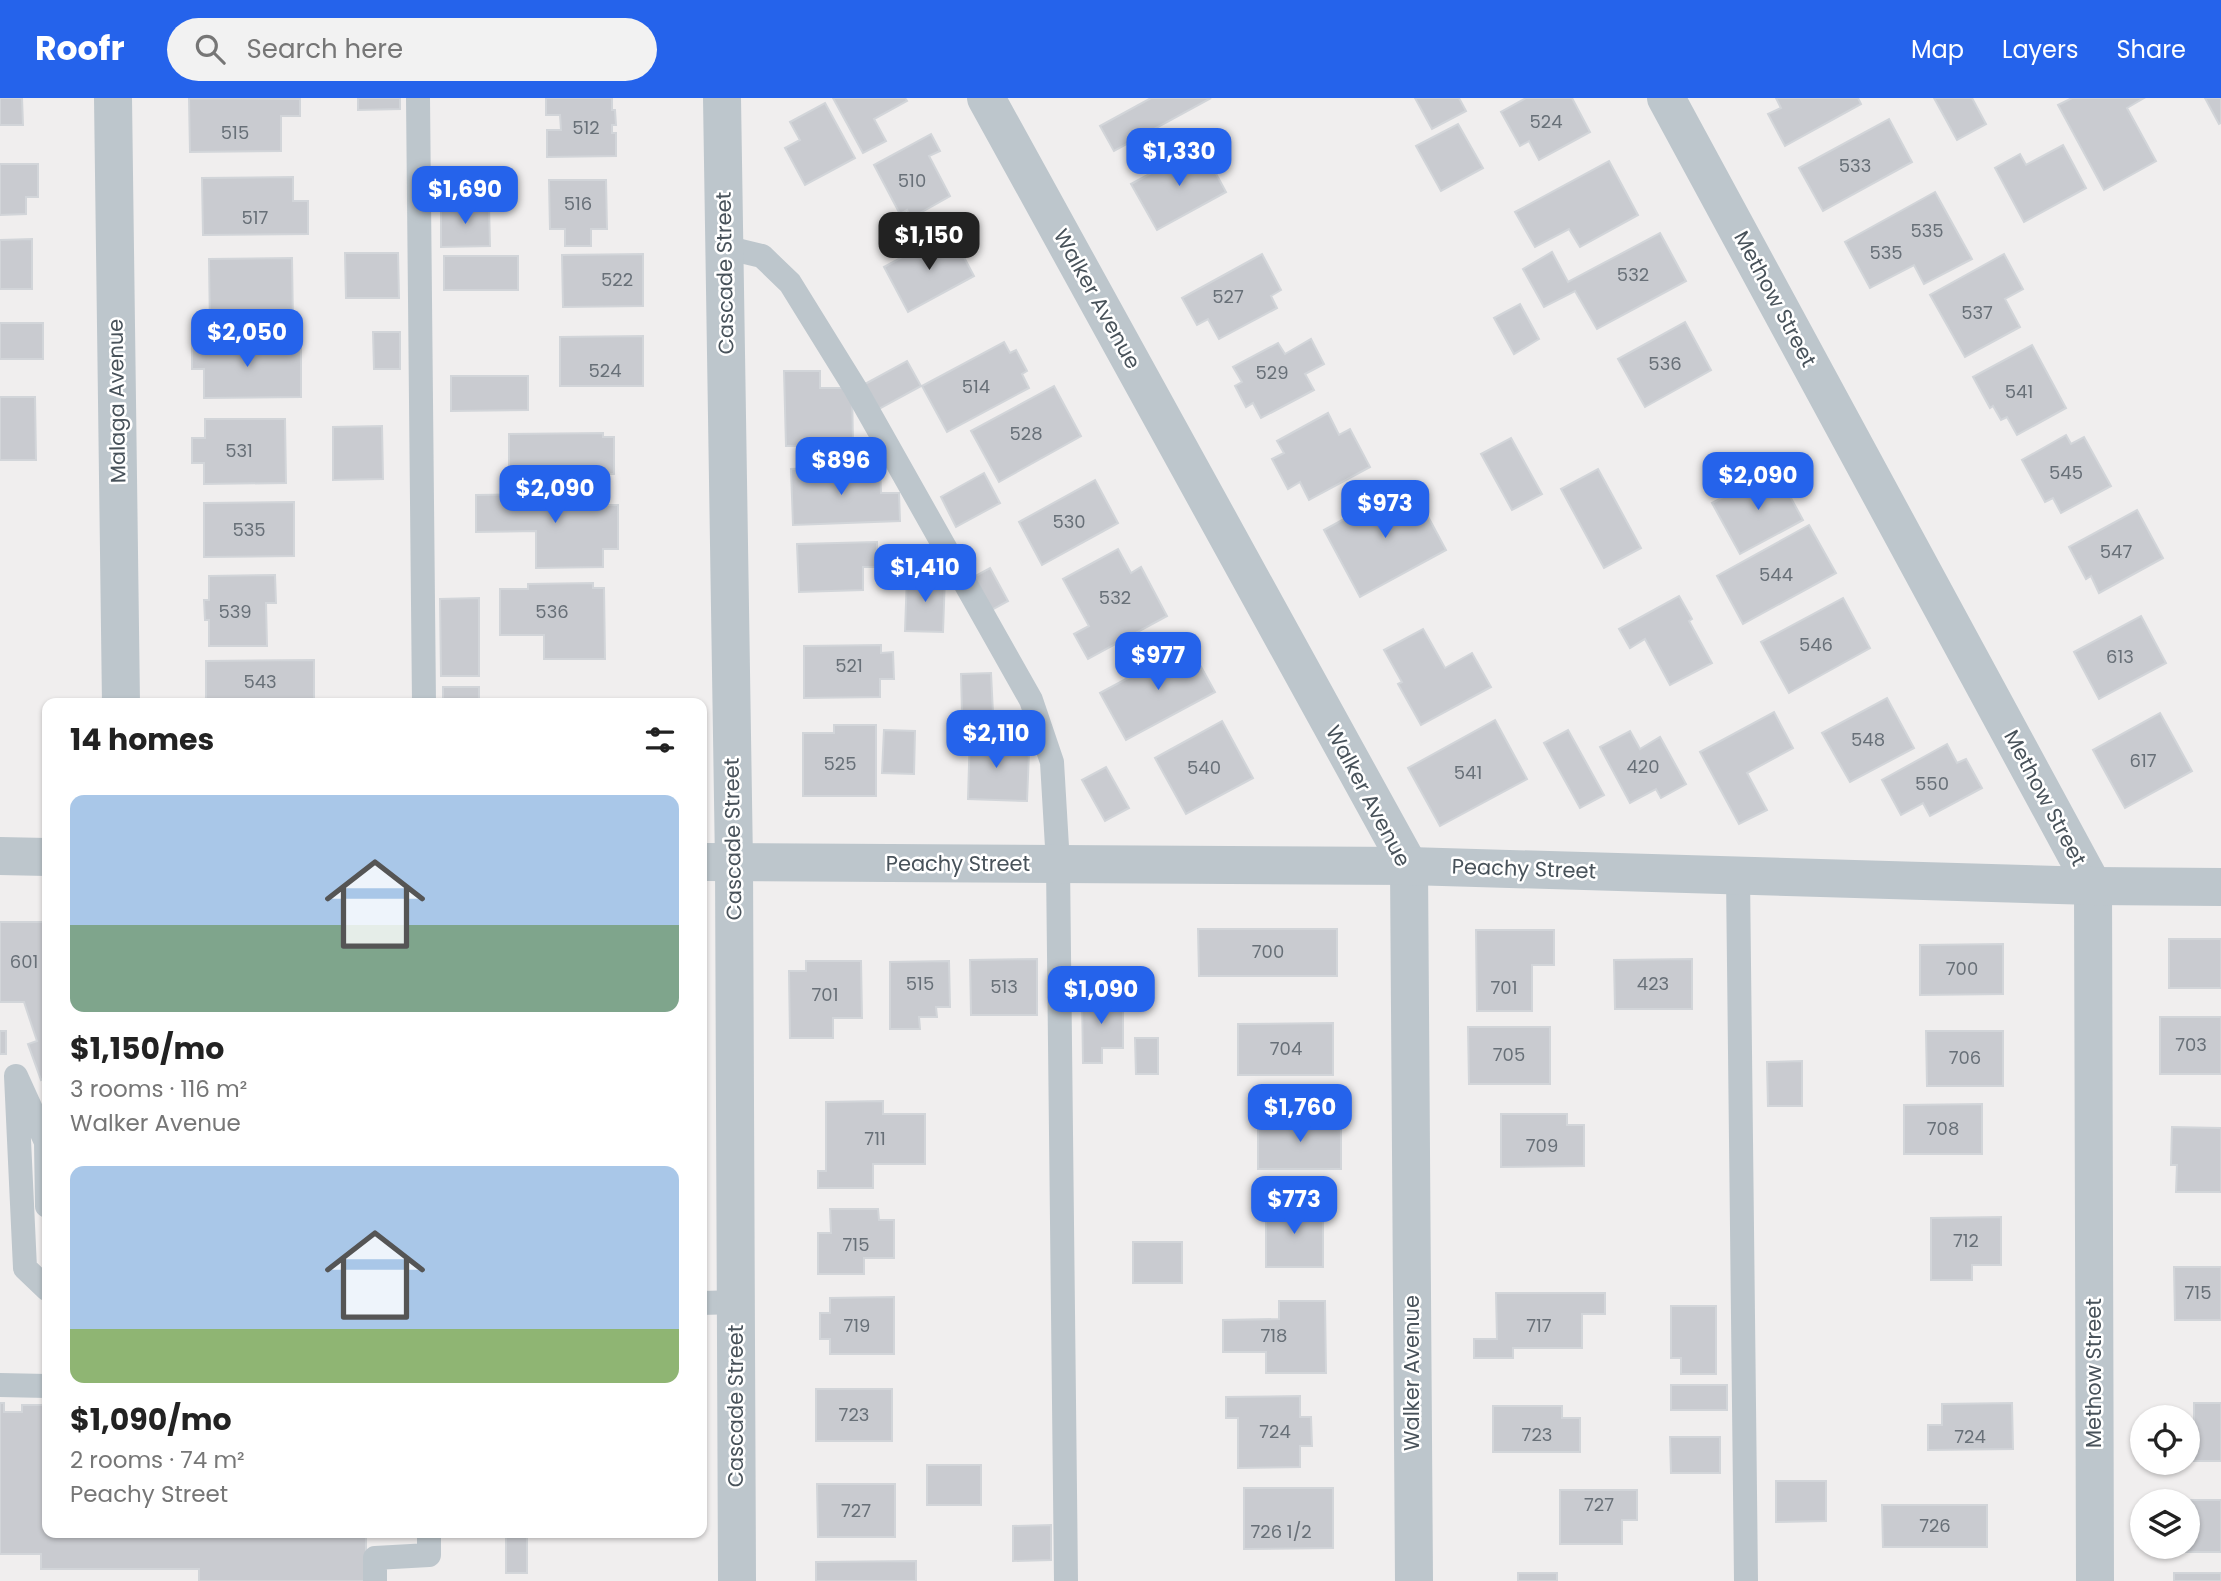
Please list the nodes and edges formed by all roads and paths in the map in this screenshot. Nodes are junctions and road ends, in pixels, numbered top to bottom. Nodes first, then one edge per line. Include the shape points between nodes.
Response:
1 (113, 98) edge
2 (418, 98) edge
3 (722, 98) edge
4 (986, 98) edge
5 (1666, 98) edge
6 (724, 247) junction
7 (121, 698) edge
8 (424, 698) edge
9 (0, 856) edge
10 (42, 857) edge
11 (718, 862) edge
12 (1058, 864) junction
13 (1409, 866) junction
14 (1738, 876) junction
15 (2093, 886) junction
16 (2221, 887) edge
17 (42, 1133) edge
18 (42, 1284) edge
19 (719, 1302) edge
20 (0, 1385) edge
21 (42, 1386) edge
22 (429, 1538) edge
23 (375, 1581) edge
24 (737, 1581) edge
25 (1066, 1581) edge
26 (1414, 1581) edge
27 (1746, 1581) edge
28 (2095, 1581) edge

1 - 7 street, Malaga Avenue
2 - 8 lane
3 - 6 street, Cascade Street
4 - 13 street, Walker Avenue
5 - 15 street, Methow Street
6 - 11 street, Cascade Street
6 - 12 lane via 762,256 790,283 855,388 1031,700 1052,762
9 - 10 street
11 - 12 street, Peachy Street
11 - 19 street, Cascade Street
12 - 13 street, Peachy Street
12 - 25 lane
13 - 14 street, Peachy Street
13 - 26 street, Walker Avenue
14 - 15 street, Peachy Street
14 - 27 lane
15 - 16 street, Peachy Street
15 - 28 street, Methow Street
17 - 18 lane via 16,1076 25,1268
19 - 24 street, Cascade Street
20 - 21 lane
22 - 23 lane via 429,1555 375,1559

